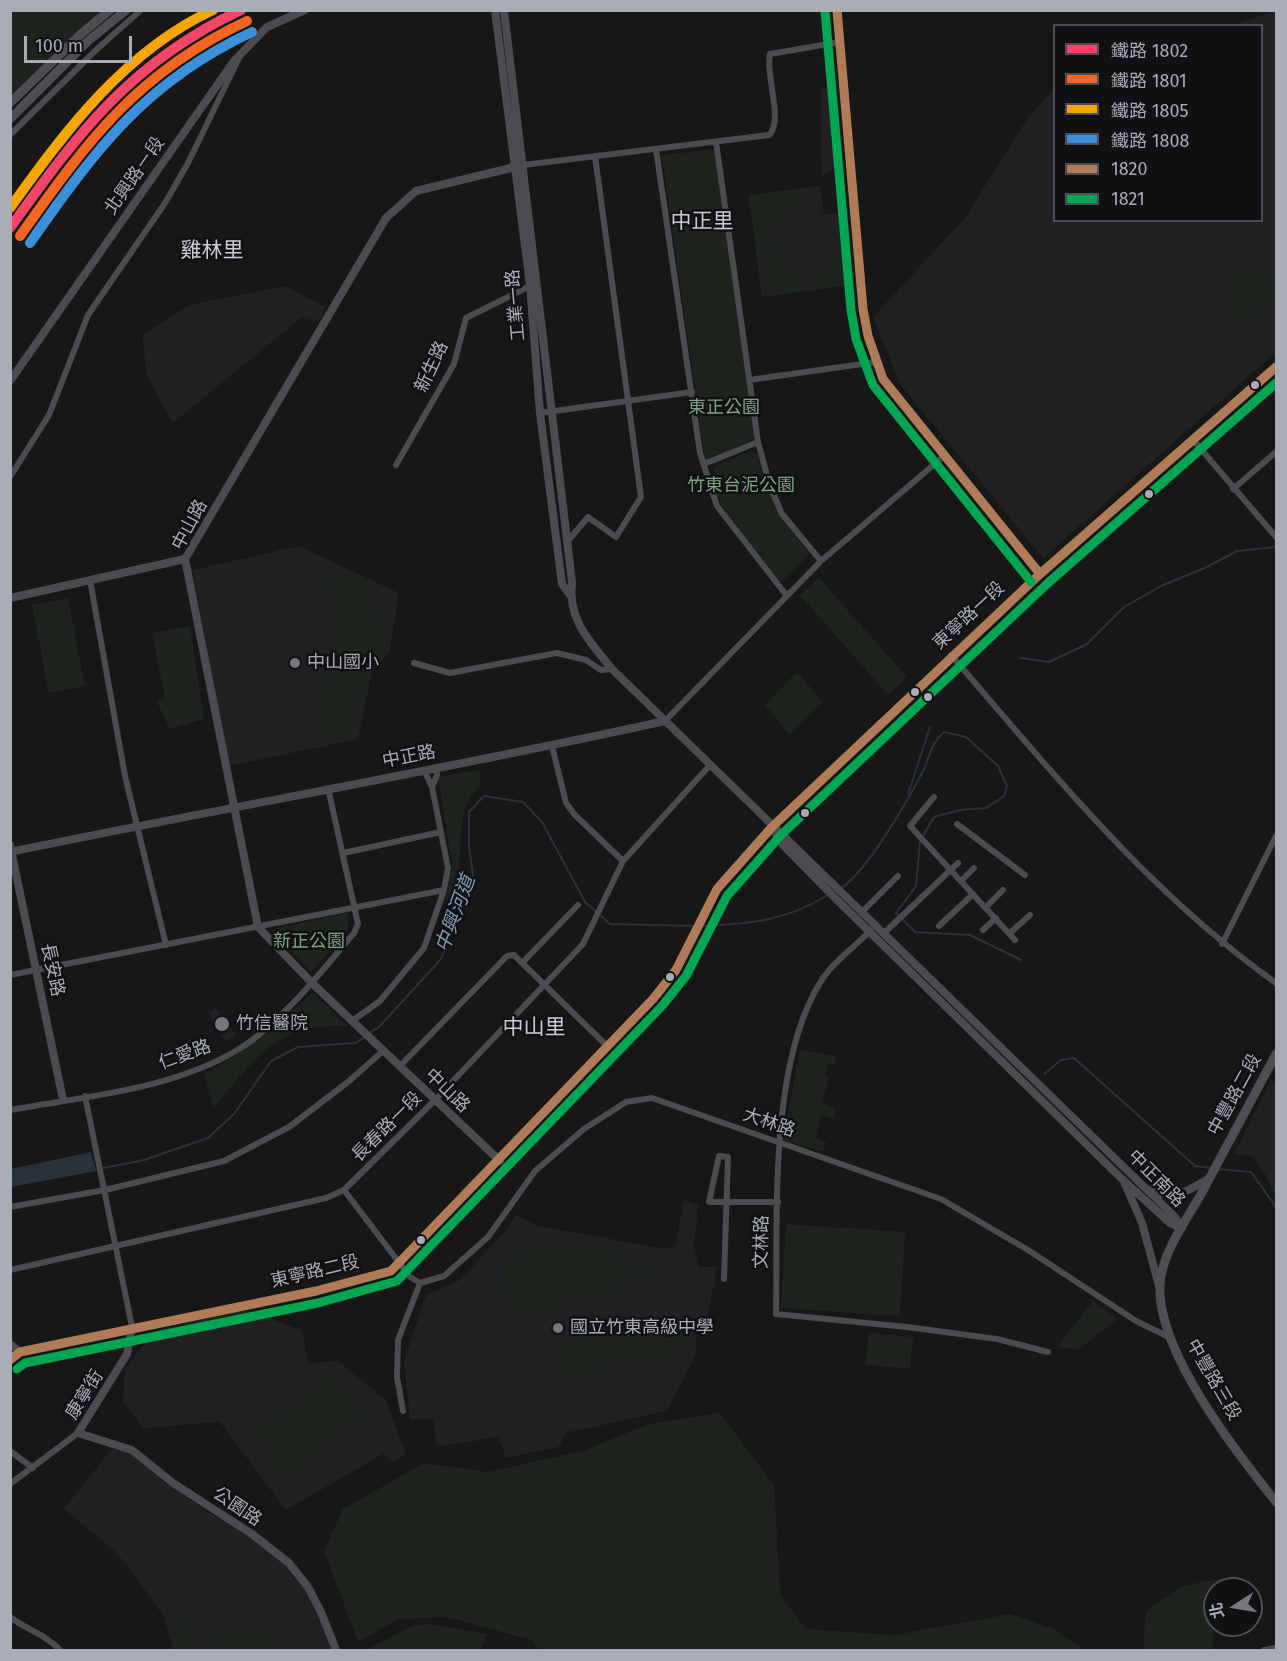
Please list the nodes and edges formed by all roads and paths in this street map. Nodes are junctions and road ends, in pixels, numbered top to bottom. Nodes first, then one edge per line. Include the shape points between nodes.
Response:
1 (110, 10) edge
2 (126, 10) edge
3 (141, 10) edge
4 (305, 10) edge
5 (495, 10) edge
6 (504, 10) edge
7 (837, 10) edge
8 (840, 42) junction
9 (242, 51) junction
10 (10, 103) edge
11 (10, 119) edge
12 (10, 135) edge
13 (716, 142) junction
14 (656, 149) junction
15 (595, 156) junction
16 (519, 165) junction
17 (524, 202) junction
18 (539, 284) junction
19 (530, 285) junction
20 (876, 362) junction
21 (1275, 371) edge
22 (749, 380) junction
23 (10, 381) edge
24 (692, 392) junction
25 (628, 400) junction
26 (551, 411) junction
27 (540, 413) junction
28 (1194, 441) junction
29 (758, 442) junction
30 (1276, 452) edge
31 (944, 456) junction
32 (704, 464) junction
33 (396, 465) dead end
34 (10, 477) edge
35 (1233, 489) junction
36 (1276, 537) edge
37 (567, 542) junction
38 (185, 559) junction
39 (821, 561) junction
40 (1040, 573) junction
41 (90, 580) junction
42 (570, 595) junction
43 (787, 596) junction
44 (10, 597) edge
45 (951, 655) junction
46 (414, 663) dead end
47 (612, 669) junction
48 (665, 721) junction
49 (552, 746) junction
50 (710, 765) junction
51 (436, 767) junction
52 (424, 770) junction
53 (432, 787) junction
54 (328, 788) junction
55 (934, 796) dead end
56 (234, 808) junction
57 (957, 824) dead end
58 (137, 825) junction
59 (772, 827) junction
60 (441, 832) junction
61 (1276, 836) edge
62 (11, 850) edge
63 (343, 853) junction
64 (623, 861) junction
65 (958, 862) dead end
66 (974, 868) dead end
67 (951, 870) junction
68 (1025, 875) dead end
69 (898, 876) dead end
70 (961, 881) junction
71 (444, 890) junction
72 (1003, 890) dead end
73 (973, 894) junction
74 (578, 905) dead end
75 (355, 908) junction
76 (986, 908) junction
77 (862, 912) junction
78 (1030, 915) dead end
79 (996, 918) junction
80 (876, 925) junction
81 (939, 926) dead end
82 (258, 927) junction
83 (983, 930) dead end
84 (870, 932) junction
85 (884, 933) junction
86 (1010, 933) junction
87 (1015, 940) dead end
88 (1222, 944) junction
89 (166, 945) junction
90 (523, 962) junction
91 (36, 969) junction
92 (10, 975) edge
93 (312, 983) junction
94 (1276, 983) edge
95 (546, 984) junction
96 (352, 1021) junction
97 (606, 1045) junction
98 (383, 1051) junction
99 (1276, 1054) edge
100 (400, 1066) junction
101 (85, 1096) junction
102 (63, 1100) junction
103 (435, 1100) junction
104 (10, 1110) edge
105 (779, 1143) junction
106 (500, 1161) junction
107 (1208, 1179) junction
108 (1123, 1180) junction
109 (1145, 1189) junction
110 (105, 1190) junction
111 (344, 1190) junction
112 (727, 1202) junction
113 (778, 1202) junction
114 (10, 1207) edge
115 (1182, 1228) junction
116 (115, 1247) junction
117 (399, 1263) junction
118 (10, 1270) edge
119 (724, 1279) dead end
120 (420, 1283) junction
121 (1161, 1293) junction
122 (132, 1327) junction
123 (1169, 1337) junction
124 (10, 1344) edge
125 (20, 1352) junction
126 (1048, 1352) dead end
127 (10, 1360) edge
128 (403, 1411) dead end
129 (78, 1434) junction
130 (10, 1451) edge
131 (33, 1468) junction
132 (10, 1484) edge
133 (1276, 1502) edge
134 (10, 1617) edge
135 (1276, 1648) edge
136 (60, 1650) edge
137 (336, 1650) edge
138 (1264, 1650) edge

1 - 10 highway
2 - 11 highway via 88,41
3 - 12 street
4 - 9 street, 北興路ㄧ段 via 267,27
5 - 16 street, 工業一路
6 - 16 street, 工業一路
7 - 8 street
8 - 13 street via 770,54 775,120 772,132 764,137
8 - 20 street via 862,309
9 - 23 street, 北興路ㄧ段
9 - 34 street via 171,193 88,315 49,415
13 - 14 street
13 - 22 street
14 - 15 street
14 - 24 street
15 - 16 street
15 - 25 street
16 - 17 street, 工業一路
16 - 38 street, 中山路 via 416,191 386,218
17 - 18 street, 工業一路
17 - 19 street, 工業一路
18 - 19 street, 新生路
18 - 26 street, 工業一路
19 - 27 street, 工業一路
19 - 33 street, 新生路 via 466,318 454,364
20 - 22 street
20 - 31 street via 883,379
21 - 28 main road, 東寧路一段
22 - 29 street
24 - 25 street
24 - 32 street
25 - 26 street
25 - 37 street via 641,497 616,537 588,517
26 - 27 street
26 - 37 street, 工業一路
27 - 42 street, 工業一路 via 562,584
28 - 35 street
28 - 40 main road, 東寧路一段
29 - 32 street
29 - 39 street via 782,514
30 - 35 street
31 - 39 street
31 - 40 street
32 - 43 street via 717,506
35 - 36 street
37 - 42 street, 工業一路
38 - 41 street
38 - 56 street, 中山路
39 - 43 street
40 - 45 main road, 東寧路一段
41 - 44 street
41 - 58 street
42 - 47 street, 工業一路 via 580,630
43 - 48 street
45 - 59 main road, 東寧路一段
45 - 88 street via 1089,815 1164,892
46 - 47 street via 450,673 557,653 586,660 601,670
47 - 48 street, 工業一路
48 - 49 street, 中正路
48 - 50 street
49 - 51 street, 中正路
49 - 64 street via 566,803
50 - 59 street
50 - 64 street, 長春路一段
51 - 52 street, 中正路
51 - 53 street
52 - 53 street
52 - 54 street, 中正路
53 - 60 street
54 - 56 street, 中正路
54 - 63 street, 仁愛路
55 - 67 street via 910,826
56 - 58 street, 中正路
56 - 82 street, 中山路
57 - 68 street
58 - 62 street, 中正路
58 - 89 street
59 - 77 street, 中正南路 via 790,839
59 - 84 street, 中正南路 via 783,845
59 - 97 main road, 東寧路二段 via 717,889 676,970
60 - 63 street
60 - 71 street via 448,868
61 - 88 street
62 - 91 street, 長安路
63 - 75 street, 仁愛路
64 - 95 street, 長春路一段 via 583,944
65 - 67 street
66 - 70 street
67 - 70 street
67 - 85 street
69 - 77 street
70 - 73 street
71 - 75 street
71 - 96 street via 424,948 380,1001
72 - 76 street
73 - 76 street
73 - 81 street
74 - 90 street
75 - 82 street
75 - 93 street, 仁愛路 via 358,924 354,933
76 - 79 street
77 - 80 street, 中正南路
78 - 86 street
79 - 83 street
79 - 86 street
80 - 84 street, 文林路
80 - 85 street, 中正南路
82 - 89 street
82 - 93 street
84 - 105 street, 文林路 via 824,977 810,1002 789,1074
84 - 108 street, 中正南路
85 - 109 street, 中正南路
86 - 87 street
88 - 94 street
89 - 91 street
90 - 95 street
90 - 100 street via 514,955 507,956
91 - 92 street
91 - 102 street, 長安路
93 - 96 street
93 - 101 street, 仁愛路 via 240,1049 206,1066 164,1080
95 - 97 street
95 - 103 street, 長春路一段
96 - 98 street, 中山路
97 - 106 main road, 東寧路二段
98 - 100 street, 中山路
98 - 110 street via 289,1126 224,1161
99 - 107 main road, 中豐路二段
100 - 103 street, 中山路
101 - 102 street, 仁愛路
101 - 110 street
102 - 104 street, 仁愛路
103 - 106 street, 中山路
103 - 111 street, 長春路一段
105 - 113 street, 文林路
105 - 120 street, 大林路 via 652,1098 626,1102 584,1129 535,1171 488,1237 444,1276
105 - 123 street, 大林路 via 941,1199 1136,1321
106 - 117 main road, 東寧路二段
107 - 109 street via 1185,1194 1166,1197
107 - 115 main road
108 - 115 street, 中正南路 via 1170,1224
108 - 121 street via 1142,1223
109 - 115 street, 中正南路
110 - 114 street
110 - 116 street
111 - 116 street, 長春路一段 via 326,1198
111 - 117 street
112 - 112 street via 709,1202 719,1156 728,1157
112 - 113 street
112 - 119 street
113 - 126 street, 文林路 via 776,1314 907,1326
115 - 121 main road, 中豐路三段 via 1161,1275
116 - 118 street, 長春路一段
116 - 122 street
117 - 120 street
117 - 122 main road, 東寧路二段 via 391,1271 316,1291
120 - 128 street via 398,1340 397,1377
121 - 123 main road, 中豐路三段
122 - 125 main road, 東寧路二段
122 - 129 street, 康寧街 via 128,1354
123 - 133 main road, 中豐路三段 via 1221,1427
124 - 125 street
125 - 127 main road
129 - 131 street, 康寧街
129 - 137 street, 公園路 via 132,1450 289,1563 308,1587
130 - 131 street
131 - 132 street, 康寧街
134 - 136 street via 39,1632
135 - 138 street

